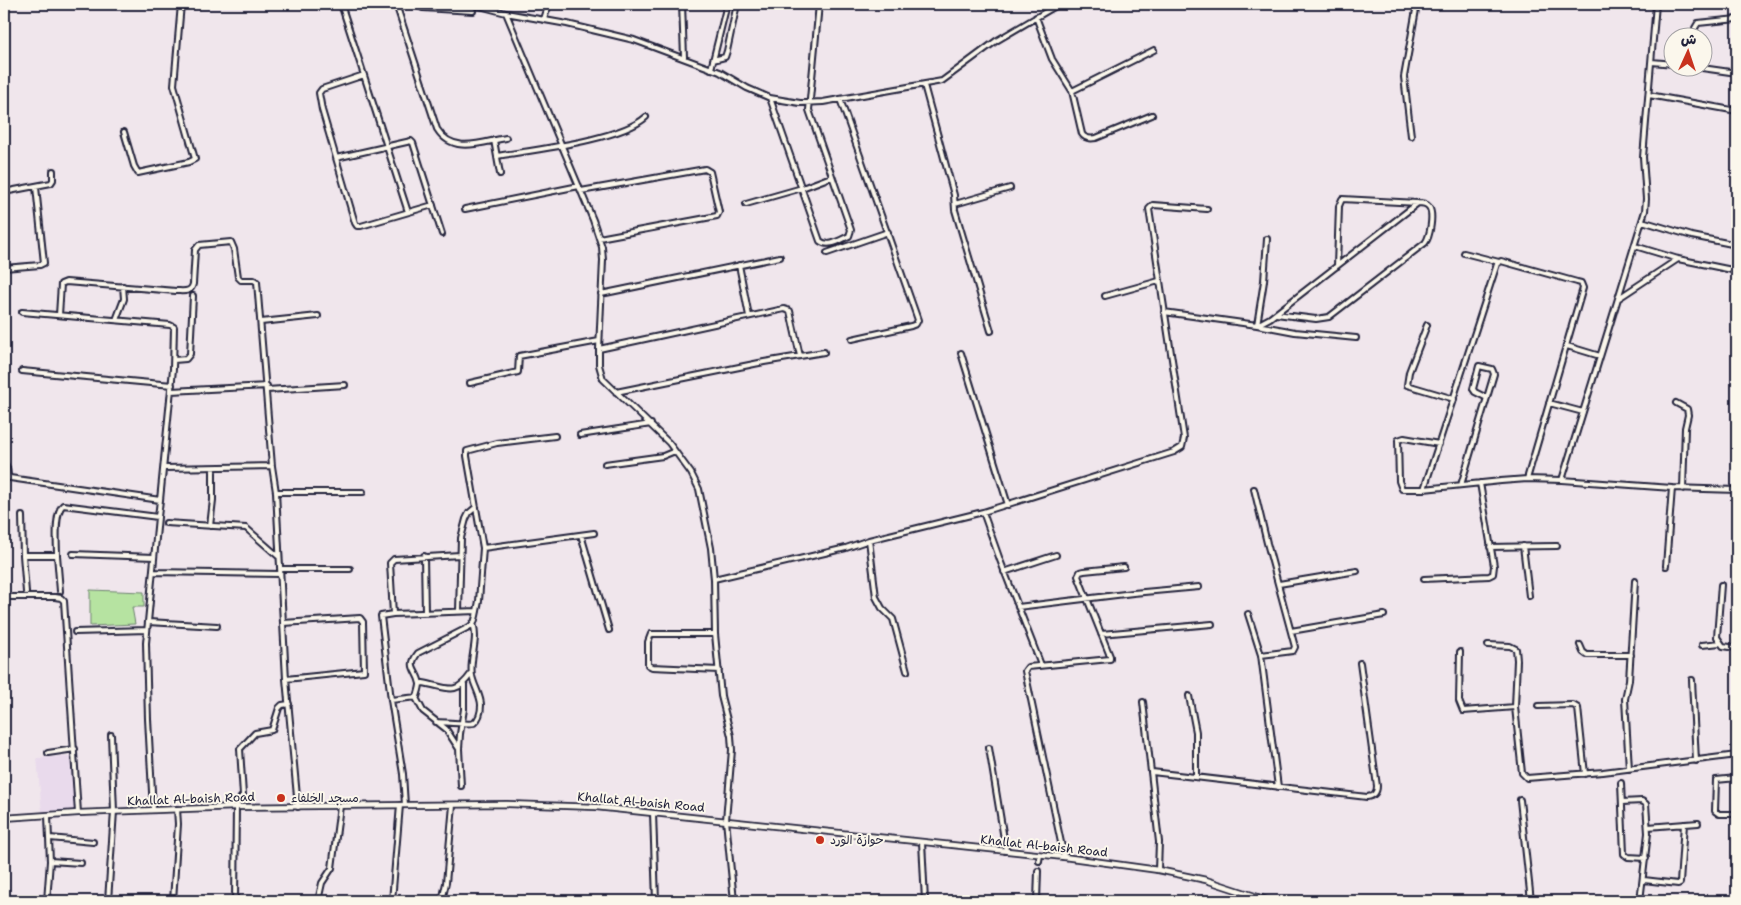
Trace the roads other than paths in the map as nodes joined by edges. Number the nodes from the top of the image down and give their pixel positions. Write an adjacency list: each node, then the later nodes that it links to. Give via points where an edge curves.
1 (181, 4): 38 (street, via 174,86 195,159 138,173)
2 (340, 4): 28 (street)
3 (396, 4): 41 (street, via 440,134 461,146)
4 (414, 4): 14 (street, via 427,9)
5 (472, 4): 15 (street)
6 (549, 4): 17 (street)
7 (682, 4): 21 (street)
8 (728, 4): 22 (street)
9 (737, 4): 22 (street, via 725,57)
10 (818, 4): 34 (street)
11 (1059, 4): 16 (street)
12 (1417, 4): 39 (street, via 1404,77)
13 (1656, 4): 23 (street)
14 (473, 11)
15 (506, 12): 17 (street); 42 (street)
16 (1036, 17): 29 (street, via 996,40 948,78); 30 (street, via 1052,59)
17 (544, 19): 21 (street, via 634,40)
18 (1737, 19): 19 (street, via 1698,23)
19 (1695, 28)
20 (1154, 50): 30 (street)
21 (684, 57): 25 (street)
22 (714, 60): 25 (street)
23 (1652, 62): 24 (street); 31 (street)
24 (1664, 63)
25 (711, 69): 32 (street)
26 (1714, 70): 27 (street)
27 (1737, 73)
28 (364, 75): 43 (street); 45 (street, via 320,91 319,98)
29 (924, 85): 33 (street); 57 (street)
30 (1072, 91): 36 (street, via 1082,134 1087,138 1096,138)
31 (1649, 95): 35 (street); 62 (street, via 1643,157 1646,198)
32 (770, 98): 34 (street); 51 (street)
33 (840, 99): 34 (street); 63 (street)
34 (809, 103): 48 (street)
35 (1737, 111)
36 (1152, 115)
37 (646, 117): 42 (street, via 621,130)
38 (124, 132)
39 (1411, 136)
40 (506, 138): 41 (street)
41 (494, 140): 44 (street)
42 (562, 145): 44 (street); 50 (street)
43 (387, 146): 45 (street); 58 (street, via 408,141 413,143); 61 (street)
44 (497, 156): 47 (street)
45 (336, 158): 61 (street, via 357,226)
46 (53, 171): 49 (street, via 50,183)
47 (500, 174)
48 (831, 177): 51 (street); 51 (street, via 851,232 830,244 820,241)
49 (36, 186): 54 (street); 76 (street, via 44,263)
50 (579, 186): 53 (street); 59 (street)
51 (802, 188): 56 (street)
52 (1010, 188): 57 (street)
53 (581, 191): 65 (street); 65 (street, via 705,169 710,172 719,212 717,216)
54 (4, 192)
55 (1418, 202): 75 (street); 75 (street, via 1342,199); 86 (street, via 1427,205 1431,211 1430,236 1425,243 1325,318)
56 (746, 204)
57 (955, 204): 94 (street)
58 (432, 205): 61 (street); 64 (street)
59 (465, 209)
60 (1208, 209): 78 (street, via 1150,207)
61 (408, 212)
62 (1642, 221): 67 (street); 68 (street)
63 (888, 232): 69 (street); 96 (street, via 918,320 911,326)
64 (442, 234)
65 (599, 238): 80 (street, via 603,260)
66 (1267, 239): 92 (street)
67 (1737, 245)
68 (1635, 246): 72 (street); 83 (street)
69 (827, 253)
70 (1464, 253): 73 (street)
71 (780, 256): 74 (street)
72 (1678, 259): 77 (street); 83 (street)
73 (1499, 262): 98 (street, via 1505,261 1582,285); 113 (street)
74 (739, 265): 80 (street); 89 (street)
75 (1337, 266): 86 (street)
76 (4, 268)
77 (1737, 271)
78 (1159, 281): 82 (street); 85 (street)
79 (123, 286): 87 (street, via 63,282); 90 (street, via 124,299); 91 (street, via 189,290 194,284 196,247 232,242 238,277 257,282)
80 (601, 294): 97 (street)
81 (193, 296): 104 (street, via 190,354 186,359)
82 (1105, 296)
83 (1619, 298): 103 (street)
84 (22, 312): 87 (street)
85 (1164, 312): 92 (street); 139 (street, via 1184,438 1182,448)
86 (1276, 314): 92 (street)
87 (58, 315): 90 (street)
88 (318, 316): 91 (street)
89 (750, 316): 99 (street); 102 (street, via 788,309)
90 (116, 320): 104 (street, via 173,326)
91 (261, 322): 109 (street)
92 (1257, 325): 95 (street)
93 (1427, 325): 113 (street, via 1407,385)
94 (991, 331)
95 (1356, 338)
96 (852, 339)
97 (599, 341): 99 (street); 106 (street, via 519,356 518,372)
98 (1567, 346): 103 (street); 114 (street)
99 (599, 348): 111 (street, via 603,378)
100 (824, 352): 102 (street)
101 (961, 353): 139 (street)
102 (800, 356): 111 (street)
103 (1600, 356): 116 (street)
104 (174, 360): 107 (street)
105 (22, 371): 107 (street)
106 (470, 383)
107 (172, 385): 110 (street)
108 (345, 386): 109 (street)
109 (267, 388): 110 (street); 124 (street)
110 (171, 391): 125 (street)
111 (616, 392): 117 (street)
112 (1487, 398): 112 (street, via 1494,370 1478,366 1473,389); 130 (street)
113 (1454, 399): 120 (street)
114 (1549, 403): 116 (street); 127 (street)
115 (1676, 403): 132 (street, via 1687,409 1688,415)
116 (1583, 412): 128 (street)
117 (651, 424): 118 (street); 121 (street)
118 (580, 435)
119 (555, 436): 140 (street, via 497,443 467,451)
120 (1439, 444): 134 (street); 134 (street, via 1404,438 1397,442 1400,487)
121 (675, 451): 123 (street, via 663,456); 168 (street, via 692,473 699,489)
122 (4, 461): 138 (street, via 10,478)
123 (605, 464)
124 (272, 466): 126 (street); 136 (street)
125 (164, 468): 126 (street); 138 (street)
126 (213, 468): 145 (street)
127 (1527, 480): 128 (street); 129 (street)
128 (1562, 480): 131 (street)
129 (1480, 483): 130 (street); 151 (street)
130 (1461, 485): 134 (street)
131 (1672, 488): 132 (street); 161 (street)
132 (1683, 488): 135 (street)
133 (1254, 489): 171 (street)
134 (1424, 489)
135 (1737, 490)
136 (276, 492): 137 (street); 158 (street)
137 (364, 492)
138 (160, 500): 143 (street)
139 (1008, 504): 141 (street)
140 (476, 507): 152 (street); 156 (street, via 462,528)
141 (983, 512): 148 (street); 167 (street)
142 (22, 516): 154 (street)
143 (158, 517): 155 (street, via 63,505 59,509); 160 (street)
144 (166, 524): 145 (street)
145 (210, 526): 158 (street, via 246,528)
146 (594, 533): 147 (street)
147 (581, 535): 152 (street); 192 (street)
148 (869, 540): 168 (street); 208 (street, via 876,597 893,619)
149 (1523, 546): 150 (street); 151 (street); 176 (street)
150 (1557, 546)
151 (1490, 547): 169 (street, via 1492,575)
152 (483, 548): 180 (street)
153 (73, 554): 160 (street)
154 (23, 555): 155 (street); 175 (street)
155 (57, 555): 174 (street)
156 (460, 555): 159 (street); 181 (street)
157 (1056, 555): 167 (street)
158 (278, 556): 166 (street)
159 (424, 556): 182 (street); 183 (street, via 391,560)
160 (154, 557): 165 (street)
161 (1666, 566)
162 (1124, 567): 178 (street, via 1078,574)
163 (350, 569): 166 (street)
164 (1357, 571): 171 (street)
165 (153, 572): 166 (street); 186 (street)
166 (280, 572): 187 (street)
167 (1004, 572): 179 (street)
168 (714, 579): 195 (street)
169 (1424, 579)
170 (1635, 581): 204 (street)
171 (1279, 584): 193 (street)
172 (1721, 585): 197 (street, via 1717,630)
173 (1200, 587): 178 (street)
174 (60, 591)
175 (26, 592)
176 (1529, 596)
177 (4, 598): 225 (street, via 55,597 64,601)
178 (1088, 598): 179 (street); 196 (street)
179 (1018, 607): 206 (street)
180 (478, 611): 181 (street); 188 (street)
181 (459, 612): 182 (street)
182 (426, 613): 183 (street)
183 (393, 614): 216 (street, via 382,615 380,619)
184 (1248, 614): 203 (street)
185 (1384, 615): 193 (street)
186 (148, 622): 190 (street); 191 (street)
187 (283, 623): 210 (street); 210 (street, via 360,618 363,622 364,671)
188 (474, 623): 209 (street); 212 (street, via 418,653 412,665)
189 (1212, 624): 196 (street)
190 (217, 626)
191 (147, 630): 194 (street); 246 (street)
192 (609, 630)
193 (1291, 631): 203 (street, via 1294,650)
194 (74, 632)
195 (715, 634): 207 (street); 207 (street, via 651,634 648,665)
196 (1101, 634): 206 (street, via 1109,660)
197 (1720, 643): 200 (street); 201 (street)
198 (1488, 645): 220 (street, via 1516,649)
199 (1580, 645): 204 (street, via 1587,654)
200 (1702, 645)
201 (1737, 648)
202 (1460, 652): 220 (street, via 1459,701 1463,711)
203 (1261, 655): 237 (street)
204 (1631, 655): 230 (street, via 1625,699)
205 (1360, 663): 237 (street, via 1377,791 1367,797)
206 (1041, 665): 261 (street, via 1028,667 1025,671)
207 (719, 670): 253 (street, via 732,750)
208 (907, 671)
209 (472, 674): 213 (street); 222 (street, via 480,710 473,724)
210 (286, 679): 218 (street)
211 (1692, 680): 229 (street)
212 (420, 684): 213 (street, via 454,689); 215 (street)
213 (464, 684): 222 (street)
214 (1189, 696): 233 (street, via 1196,732)
215 (416, 698): 216 (street); 221 (street, via 423,711)
216 (391, 700): 241 (street, via 403,774)
217 (1143, 702): 231 (street)
218 (289, 704): 243 (street, via 279,708 272,730 255,734 240,749 243,795); 244 (street)
219 (1538, 706): 232 (street, via 1573,705 1578,708)
220 (1515, 707): 232 (street, via 1524,777)
221 (436, 722): 222 (street); 226 (street, via 446,729)
222 (462, 722): 226 (street)
223 (111, 735): 247 (street)
224 (989, 748): 260 (street)
225 (75, 749): 227 (street); 249 (street)
226 (460, 749): 236 (street)
227 (48, 753)
228 (1737, 755): 229 (street)
229 (1696, 761): 230 (street)
230 (1630, 769): 232 (street)
231 (1152, 772): 233 (street); 265 (street, via 1159,842)
232 (1585, 774)
233 (1196, 777): 237 (street)
234 (1737, 778): 250 (street, via 1716,780 1714,807 1719,814)
235 (1621, 783): 239 (street)
236 (461, 786)
237 (1278, 787)
238 (1520, 800): 281 (street)
239 (1622, 802): 256 (street, via 1644,802); 262 (street, via 1624,854)
240 (453, 804): 241 (street, Khallat Al-baish Road); 248 (street, Khallat Al-baish Road, via 596,807); 275 (street)
241 (402, 805): 242 (street, Khallat Al-baish Road); 274 (street)
242 (340, 806): 244 (street, Khallat Al-baish Road); 273 (street, via 331,871 322,883)
243 (236, 807): 244 (street, Khallat Al-baish Road); 245 (street, Khallat Al-baish Road); 272 (street)
244 (298, 807)
245 (177, 809): 246 (street, Khallat Al-baish Road); 271 (street)
246 (153, 810): 247 (street, Khallat Al-baish Road)
247 (114, 811): 249 (street, Khallat Al-baish Road); 270 (street)
248 (653, 812): 253 (street, Khallat Al-baish Road); 276 (street)
249 (78, 813): 251 (street, Khallat Al-baish Road)
250 (1737, 814)
251 (48, 816): 252 (street, Khallat Al-baish Road); 257 (street)
252 (4, 818)
253 (726, 820): 259 (street, Khallat Al-baish Road); 277 (street)
254 (1698, 823): 255 (street)
255 (1684, 824): 256 (street); 267 (street, via 1680,883)
256 (1648, 827): 262 (street)
257 (50, 838): 258 (street); 263 (street)
258 (93, 842)
259 (922, 842): 260 (street, Khallat Al-baish Road); 278 (street)
260 (1006, 851): 261 (street, Khallat Al-baish Road, via 1039,858)
261 (1064, 858): 265 (street, Khallat Al-baish Road)
262 (1646, 858): 267 (street)
263 (50, 861): 264 (street); 269 (street)
264 (81, 863)
265 (1158, 870): 268 (street, Khallat Al-baish Road, via 1206,880)
266 (1038, 871): 279 (street)
267 (1644, 880): 282 (street)
268 (1257, 899): 280 (street, Khallat Al-baish Road)
269 (47, 901)
270 (108, 901)
271 (173, 901)
272 (235, 901)
273 (318, 901)
274 (392, 901)
275 (442, 901)
276 (656, 901)
277 (734, 901)
278 (925, 901)
279 (1037, 901)
280 (1270, 901)
281 (1530, 901)
282 (1640, 901)

